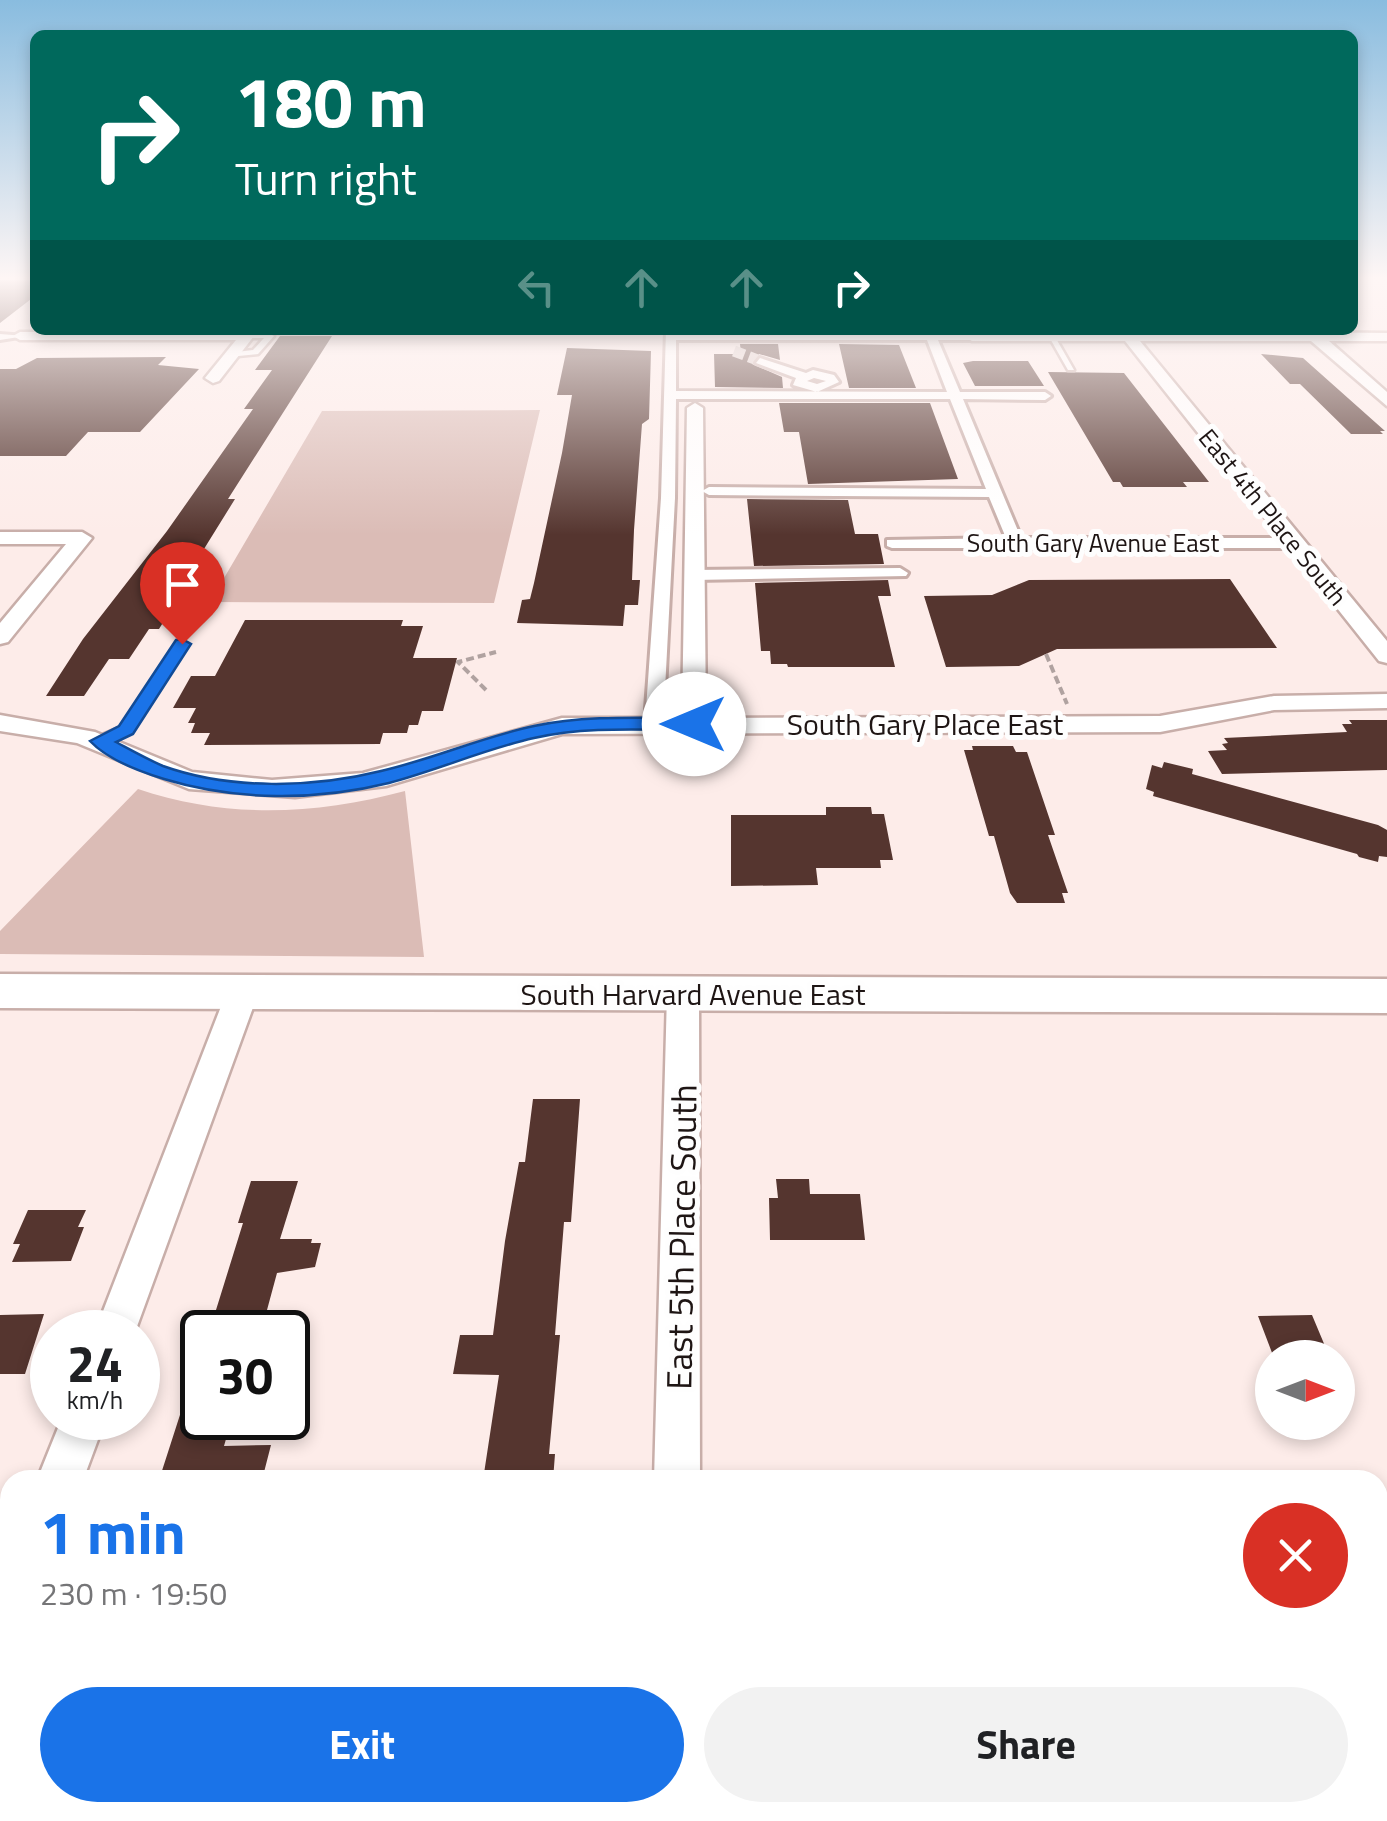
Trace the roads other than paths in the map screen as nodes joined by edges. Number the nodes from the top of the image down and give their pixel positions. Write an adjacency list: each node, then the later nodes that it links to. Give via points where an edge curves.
1 (224, 365): 9 (street)
2 (672, 365): 11 (street)
3 (771, 365): 10 (street, via 802,376 799,384)
4 (942, 365): 12 (street)
5 (1069, 365): 8 (lane)
6 (1150, 365): 21 (street, East 4th Place South)
7 (1346, 365): 14 (street)
8 (1071, 368)
9 (213, 378)
10 (818, 392): 11 (street); 12 (street)
11 (671, 395): 28 (street)
12 (956, 396): 13 (street); 17 (street)
13 (1045, 396)
14 (1387, 401)
15 (695, 408): 23 (street)
16 (710, 491): 17 (street)
17 (994, 493): 20 (street)
18 (0, 538): 24 (street, via 82,538)
19 (892, 542): 20 (street, South Gary Avenue East)
20 (1016, 543): 21 (street, South Gary Avenue East)
21 (1294, 543): 26 (street, East 4th Place South)
22 (900, 573): 23 (street)
23 (694, 575): 30 (street)
24 (0, 637)
25 (182, 644): 31 (lane, via 126,730)
26 (1387, 656)
27 (1387, 701): 30 (street, South Gary Place East, via 1274,704 1160,724)
28 (655, 709)
29 (0, 723): 31 (street, South Gary Place East)
30 (694, 724): 31 (street, South Gary Place East, via 562,726 328,788 198,782 154,770)
31 (100, 741)
32 (0, 990): 33 (main road, South Harvard Avenue East)
33 (244, 991): 34 (main road, South Harvard Avenue East); 36 (street)
34 (683, 994): 35 (main road, South Harvard Avenue East); 39 (street, East 5th Place South)
35 (1387, 996)
36 (124, 1310)
37 (75, 1440): 38 (street)
38 (64, 1470)
39 (677, 1470)

